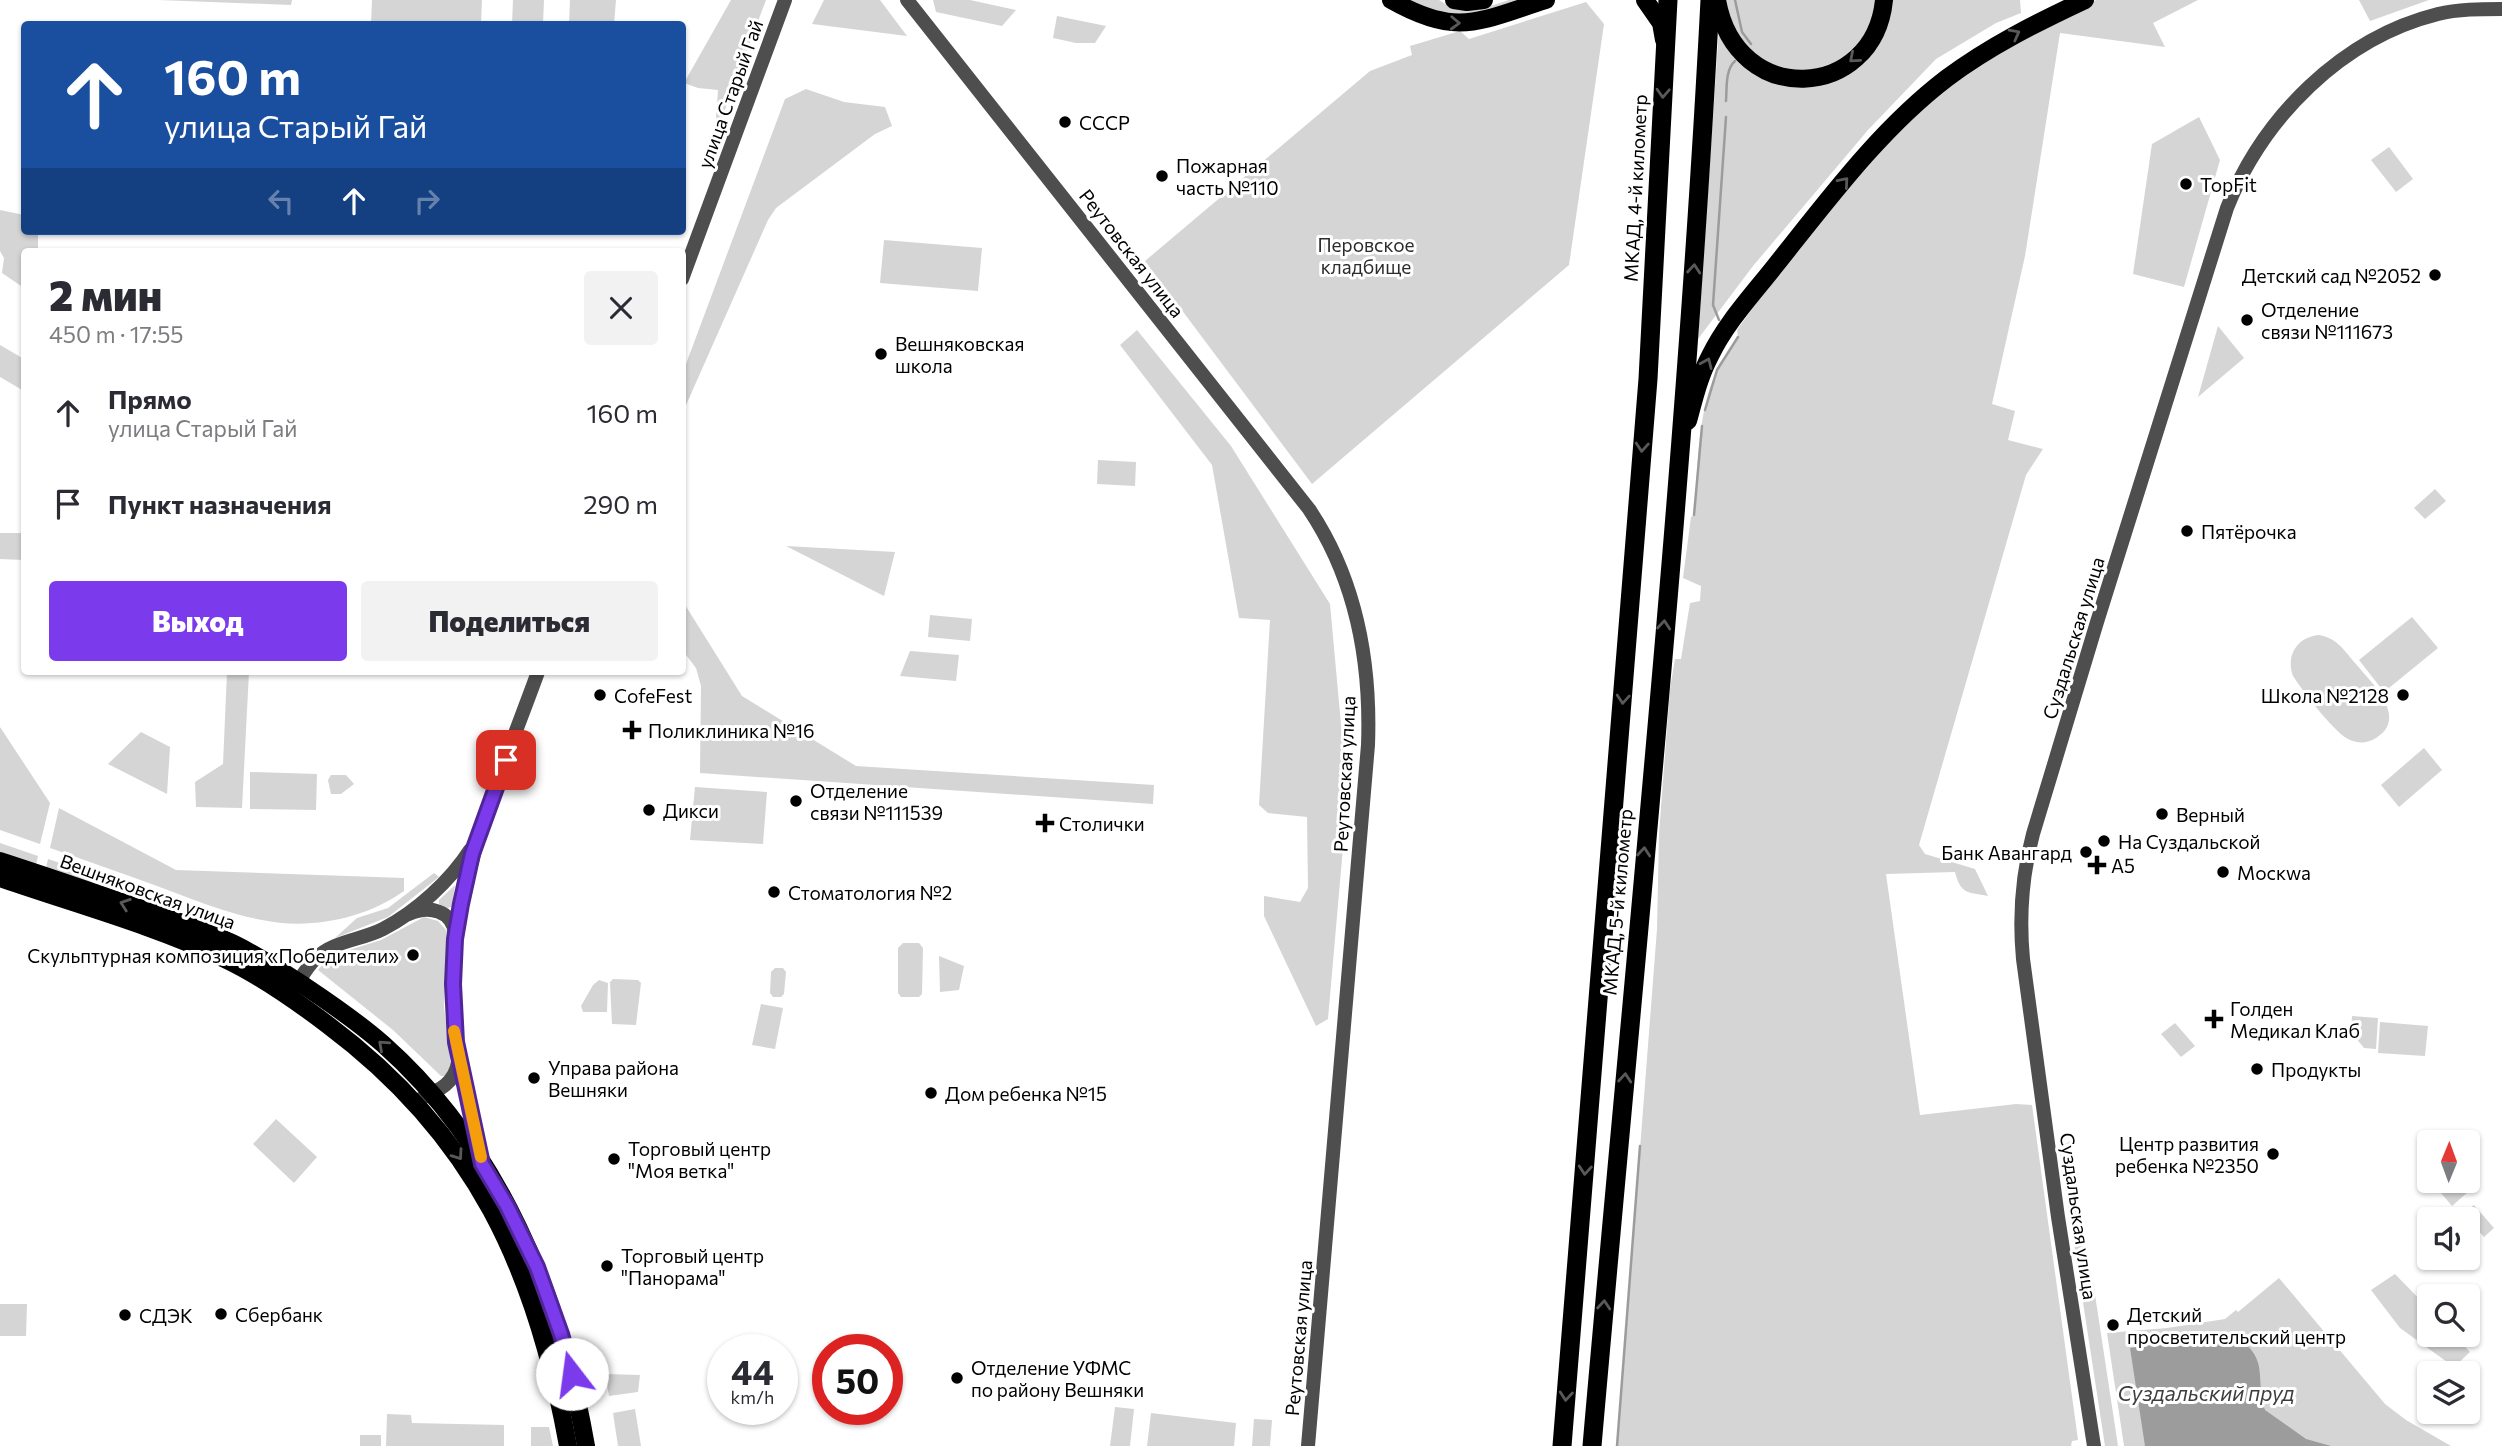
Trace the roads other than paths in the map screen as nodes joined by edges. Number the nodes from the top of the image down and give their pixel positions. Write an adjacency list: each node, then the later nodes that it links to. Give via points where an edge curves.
1 (785, 0): 16 (street, улица Старый Гай)
2 (907, 0): 32 (street, Реутовская улица, via 1309,509 1340,570 1357,618 1366,670 1368,745)
3 (1391, 0): 6 (main road, one-way to 6, via 1449,24 1485,19)
4 (1454, 0): 5 (main road)
5 (1484, 0)
6 (1546, 0)
7 (1645, 0): 15 (main road, via 1661,23)
8 (1668, 0): 15 (highway, МКАД, 4-й километр)
9 (1710, 0): 18 (highway, МКАД, 5-й километр, one-way to 9)
10 (1717, 0): 11 (main road, one-way to 10, via 1876,33 1853,60 1824,76 1805,78 1769,73 1750,62 1728,36)
11 (1884, 0)
12 (2085, 0): 18 (main road, one-way to 12, via 1699,381 1728,325 1869,153 1909,111 1966,64 2008,37)
13 (2438, 7): 14 (street, Суздальская улица); 36 (street, Суздальская улица, via 2375,37 2331,69 2283,116 2251,156 2238,182 2027,856 2023,959)
14 (2502, 9)
15 (1666, 49): 17 (highway, МКАД, 4-й километр, one-way to 17)
16 (686, 268)
17 (1648, 379): 33 (highway, МКАД, 5-й километр, one-way to 33)
18 (1679, 451): 29 (highway, МКАД, 5-й километр, one-way to 18)
19 (537, 675): 20 (street)
20 (480, 830): 23 (street, via 449,877); 24 (street)
21 (0, 860): 25 (main road, Вешняковская улица, one-way to 21, via 233,944)
22 (0, 878): 25 (main road, Вешняковская улица, via 184,941)
23 (405, 916): 24 (street, via 423,910 442,912 453,923); 25 (street, via 372,935 325,950)
24 (455, 939): 26 (street, via 453,1010)
25 (294, 990): 27 (main road, Вешняковская улица)
26 (458, 1058): 27 (street, via 452,1080); 28 (street)
27 (424, 1097): 28 (main road, Вешняковская улица); 30 (main road, Вешняковская улица, one-way to 30, via 493,1211 522,1274 551,1362)
28 (482, 1164): 31 (main road, Вешняковская улица, via 527,1244 552,1307 577,1394)
29 (1601, 1344): 34 (highway, МКАД, 5-й километр); 35 (main road)
30 (568, 1446)
31 (586, 1446)
32 (1308, 1446)
33 (1562, 1446)
34 (1592, 1446)
35 (1601, 1446)
36 (2094, 1446)

